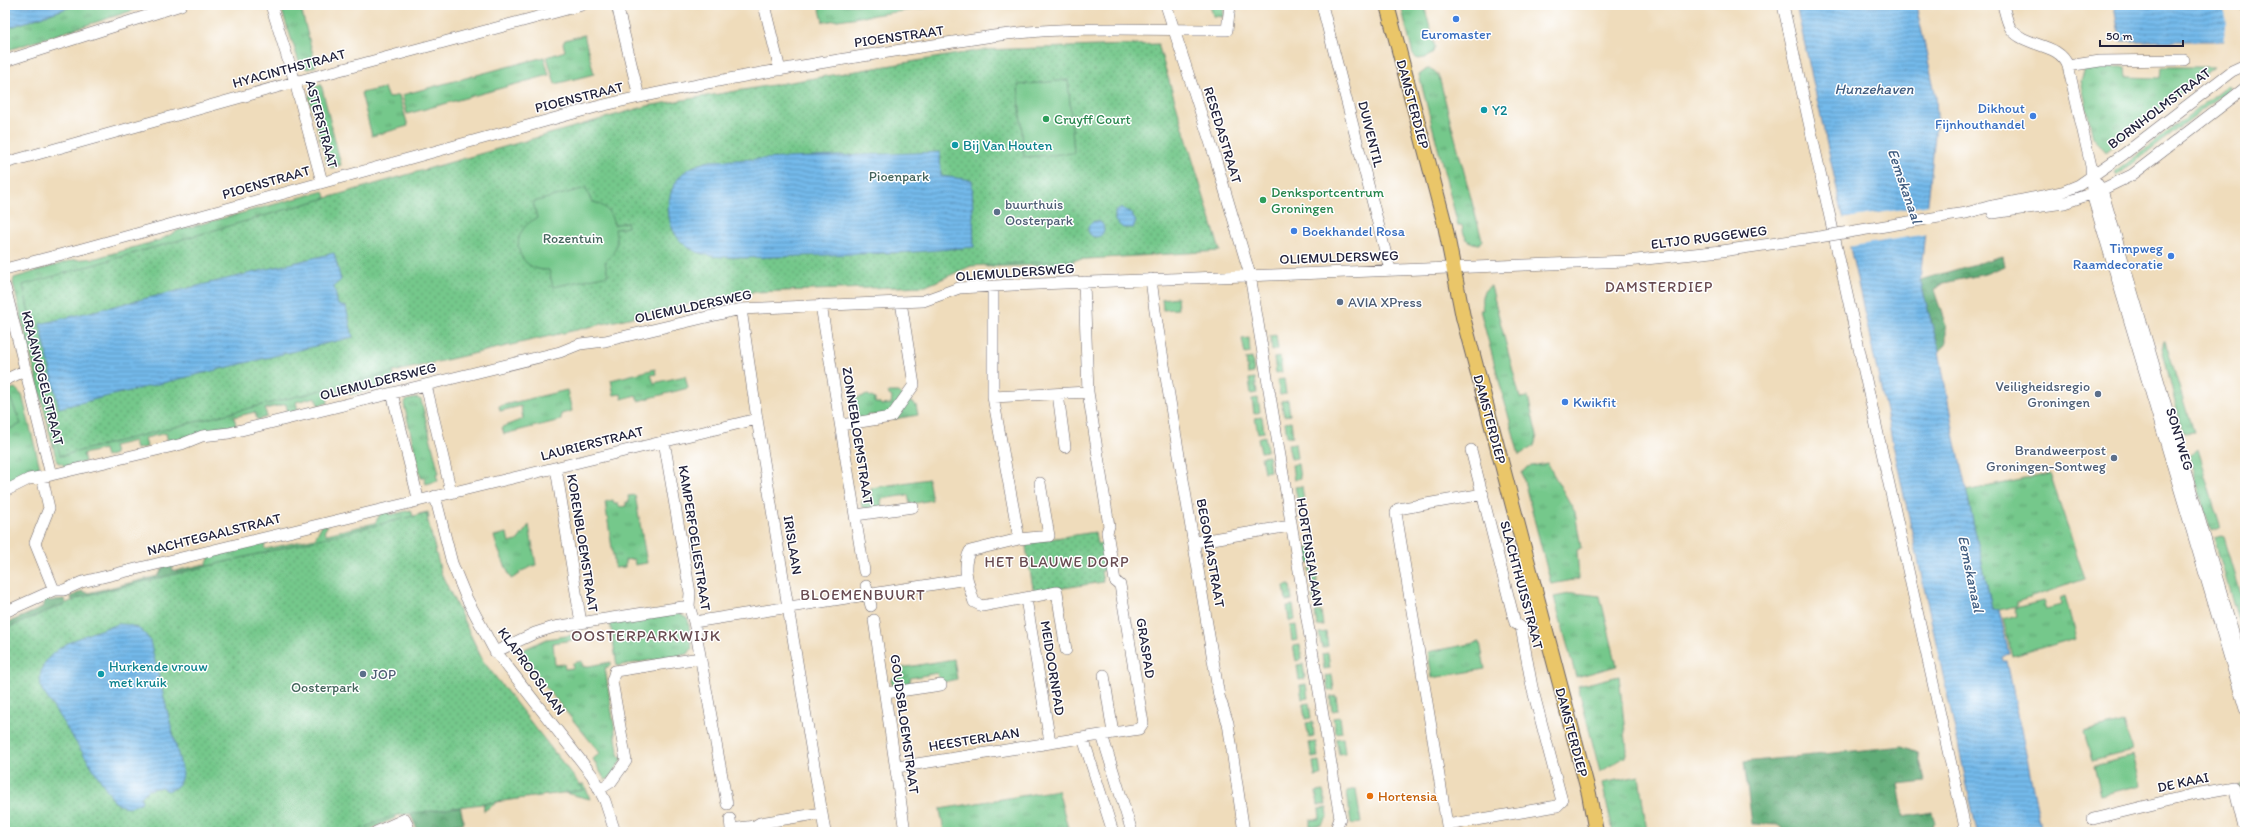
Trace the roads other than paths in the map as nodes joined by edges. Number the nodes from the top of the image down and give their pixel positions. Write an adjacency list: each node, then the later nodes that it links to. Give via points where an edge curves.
1 (181, 5): 14 (street)
2 (271, 5): 18 (street, ASTERSTRAAT)
3 (582, 5): 18 (street, HYACINTHSTRAAT)
4 (617, 5): 20 (street)
5 (764, 5): 17 (street)
6 (1166, 5): 12 (street, RESEDASTRAAT)
7 (1230, 5): 12 (street, PIOENSTRAAT, via 1227,30)
8 (1322, 5): 28 (street, DUIVENTIL)
9 (1387, 5): 27 (main road, DAMSTERDIEP, via 1445,225)
10 (1783, 5): 104 (street)
11 (2003, 5): 16 (street, via 2011,29 2027,41 2060,53)
12 (1174, 30): 17 (street, PIOENSTRAAT, via 1080,31 993,36); 29 (street, RESEDASTRAAT)
13 (2184, 60): 16 (street, BORNHOLMSTRAAT, via 2100,61)
14 (5, 61)
15 (2245, 65): 22 (street, BORNHOLMSTRAAT, via 2232,71)
16 (2068, 66): 22 (street, SONTWEG)
17 (780, 70): 20 (street, PIOENSTRAAT)
18 (295, 82): 21 (street, HYACINTHSTRAAT); 23 (street, ASTERSTRAAT)
19 (2245, 88): 24 (street, via 2132,175)
20 (639, 97): 23 (street, PIOENSTRAAT)
21 (5, 163)
22 (2092, 177): 24 (street, SONTWEG); 25 (street, ELTJO RUGGEWEG, via 2062,192)
23 (322, 182): 26 (street, PIOENSTRAAT)
24 (2097, 192): 25 (street, ELTJO RUGGEWEG, via 2063,203 1988,214); 77 (street, SONTWEG); 81 (street, SONTWEG)
25 (1966, 214): 27 (street, ELTJO RUGGEWEG, bridge, via 1722,251 1635,261)
26 (5, 268)
27 (1453, 268): 28 (street, OLIEMULDERSWEG); 103 (main road, DAMSTERDIEP, via 1463,317 1589,794)
28 (1390, 270): 29 (street, OLIEMULDERSWEG)
29 (1250, 275): 30 (street, OLIEMULDERSWEG); 59 (street, HORTENSIALAAN)
30 (1151, 279): 31 (street, OLIEMULDERSWEG); 61 (street, BEGONIASTRAAT)
31 (1084, 282): 33 (street, OLIEMULDERSWEG); 40 (street)
32 (5, 287): 37 (street, KRAANVOGELSTRAAT)
33 (993, 287): 34 (street, OLIEMULDERSWEG, via 960,288 923,301); 43 (street)
34 (901, 302): 35 (street, OLIEMULDERSWEG); 45 (street, via 914,385 891,417)
35 (821, 305): 36 (street, OLIEMULDERSWEG); 45 (street, ZONNEBLOEMSTRAAT)
36 (740, 309): 39 (street, OLIEMULDERSWEG, via 605,341 580,344 560,352); 44 (street, IRISLAAN)
37 (24, 371): 38 (street); 50 (street, KRAANVOGELSTRAAT)
38 (5, 380)
39 (426, 384): 41 (street, OLIEMULDERSWEG); 53 (street)
40 (1088, 392): 42 (street); 82 (street, GRASPAD, via 1110,526 1107,532 1115,581 1120,585)
41 (392, 393): 50 (street, OLIEMULDERSWEG, via 229,433 202,436 182,444); 56 (street)
42 (1058, 394): 43 (street); 47 (street)
43 (993, 397): 60 (street)
44 (757, 419): 46 (street, LAURIERSTRAAT); 69 (street, IRISLAAN)
45 (841, 425): 58 (street, ZONNEBLOEMSTRAAT)
46 (664, 441): 49 (street, LAURIERSTRAAT); 67 (street, KAMPERFOELIESTRAAT, via 690,593)
47 (1065, 447)
48 (1471, 450): 54 (street, SLACHTHUISSTRAAT)
49 (556, 468): 53 (street, LAURIERSTRAAT); 73 (street, KORENBLOEMSTRAAT)
50 (46, 476): 52 (street, OLIEMULDERSWEG, via 30,479); 64 (street, KRAANVOGELSTRAAT, via 49,508 35,543)
51 (1040, 483): 60 (street, via 1049,536)
52 (5, 491)
53 (451, 492): 55 (street, LAURIERSTRAAT)
54 (1483, 494): 92 (street, SLACHTHUISSTRAAT, via 1398,509 1396,513); 92 (street, SLACHTHUISSTRAAT, via 1515,623 1521,627 1532,686 1562,800 1557,806)
55 (435, 496): 56 (street, NACHTEGAALSTRAAT); 75 (street, KLAPROOSLAAN, via 452,563 466,597)
56 (418, 498): 64 (street, NACHTEGAALSTRAAT, via 82,582 64,590)
57 (913, 507): 58 (street)
58 (856, 515): 62 (street, ZONNEBLOEMSTRAAT)
59 (1290, 526): 61 (street); 102 (street, HORTENSIALAAN, via 1340,818)
60 (1019, 539): 63 (street, via 970,551 966,558)
61 (1195, 542): 101 (street, BEGONIASTRAAT, via 1219,696 1228,723)
62 (864, 571)
63 (967, 579): 65 (street); 66 (street, via 974,602 982,606)
64 (54, 590): 70 (street, NACHTEGAALSTRAAT)
65 (867, 590): 68 (street); 69 (street)
66 (1026, 598): 74 (street, via 1057,592); 85 (street, MEIDOORNPAD)
67 (689, 606): 72 (street, KAMPERFOELIESTRAAT); 73 (street)
68 (871, 606)
69 (789, 608): 72 (street); 89 (street, IRISLAAN)
70 (5, 612)
71 (874, 620): 80 (street, GOUDSBLOEMSTRAAT)
72 (694, 622): 76 (street, KAMPERFOELIESTRAAT)
73 (581, 623): 75 (street, via 535,633)
74 (1066, 650)
75 (495, 652): 87 (street, KLAPROOSLAAN, via 592,775)
76 (700, 658): 87 (street, via 615,671 612,681 626,761 611,782); 88 (street, KAMPERFOELIESTRAAT)
77 (2245, 673)
78 (1104, 675): 83 (street)
79 (941, 685): 80 (street)
80 (886, 692): 86 (street, GOUDSBLOEMSTRAAT)
81 (2245, 709)
82 (1143, 723): 83 (street, HEESTERLAAN, via 1139,729)
83 (1108, 734): 84 (street, HEESTERLAAN); 100 (street)
84 (1083, 738): 85 (street, HEESTERLAAN); 99 (street)
85 (1050, 742): 86 (street, HEESTERLAAN)
86 (897, 767): 98 (street, GOUDSBLOEMSTRAAT, via 896,776)
87 (600, 789): 96 (street, KLAPROOSLAAN)
88 (727, 804)
89 (822, 813): 93 (street, via 760,822); 97 (street, IRISLAAN)
90 (2093, 819): 105 (street, DE KAAI, via 2234,787)
91 (731, 824): 93 (street)
92 (1447, 828)
93 (755, 829)
94 (376, 832): 95 (street, via 405,819)
95 (410, 832)
96 (615, 832)
97 (825, 832)
98 (905, 832)
99 (1114, 832)
100 (1132, 832)
101 (1244, 832)
102 (1334, 832)
103 (1596, 832)
104 (1966, 832)
105 (2245, 832)

